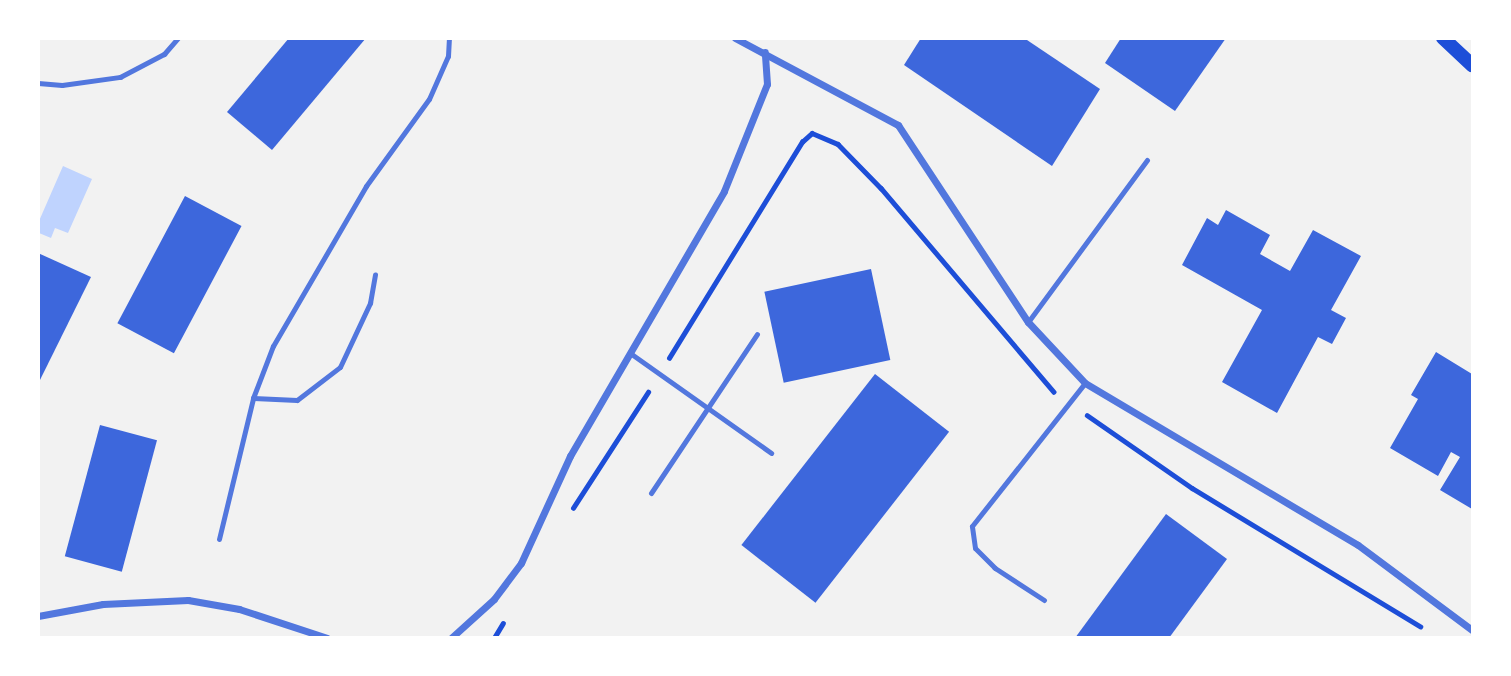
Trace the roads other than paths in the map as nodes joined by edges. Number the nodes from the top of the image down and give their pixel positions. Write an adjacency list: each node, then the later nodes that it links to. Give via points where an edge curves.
1 (178, 38): 7 (lane, via 164,54 120,77 62,85)
2 (449, 38): 14 (lane, via 448,56 429,99 366,186 273,346)
3 (736, 38): 5 (street)
4 (1443, 38): 6 (main road)
5 (765, 52): 10 (street, via 898,125); 12 (street, via 767,84 724,191)
6 (1472, 65)
7 (38, 83)
8 (1147, 160): 10 (lane)
9 (375, 274): 14 (lane, via 370,303 340,367 297,400)
10 (1028, 322): 13 (street)
11 (757, 334): 15 (lane)
12 (630, 354): 15 (lane); 23 (street, via 570,456 521,563 494,600)
13 (1085, 383): 19 (lane, via 972,527 975,548 995,568); 21 (street, via 1358,545)
14 (253, 398): 18 (lane)
15 (707, 408): 16 (lane); 17 (lane)
16 (771, 453)
17 (651, 493)
18 (219, 539)
19 (1044, 600)
20 (38, 616): 22 (street, via 103,604 188,600 239,609)
21 (1472, 630)
22 (327, 638)
23 (450, 638)

